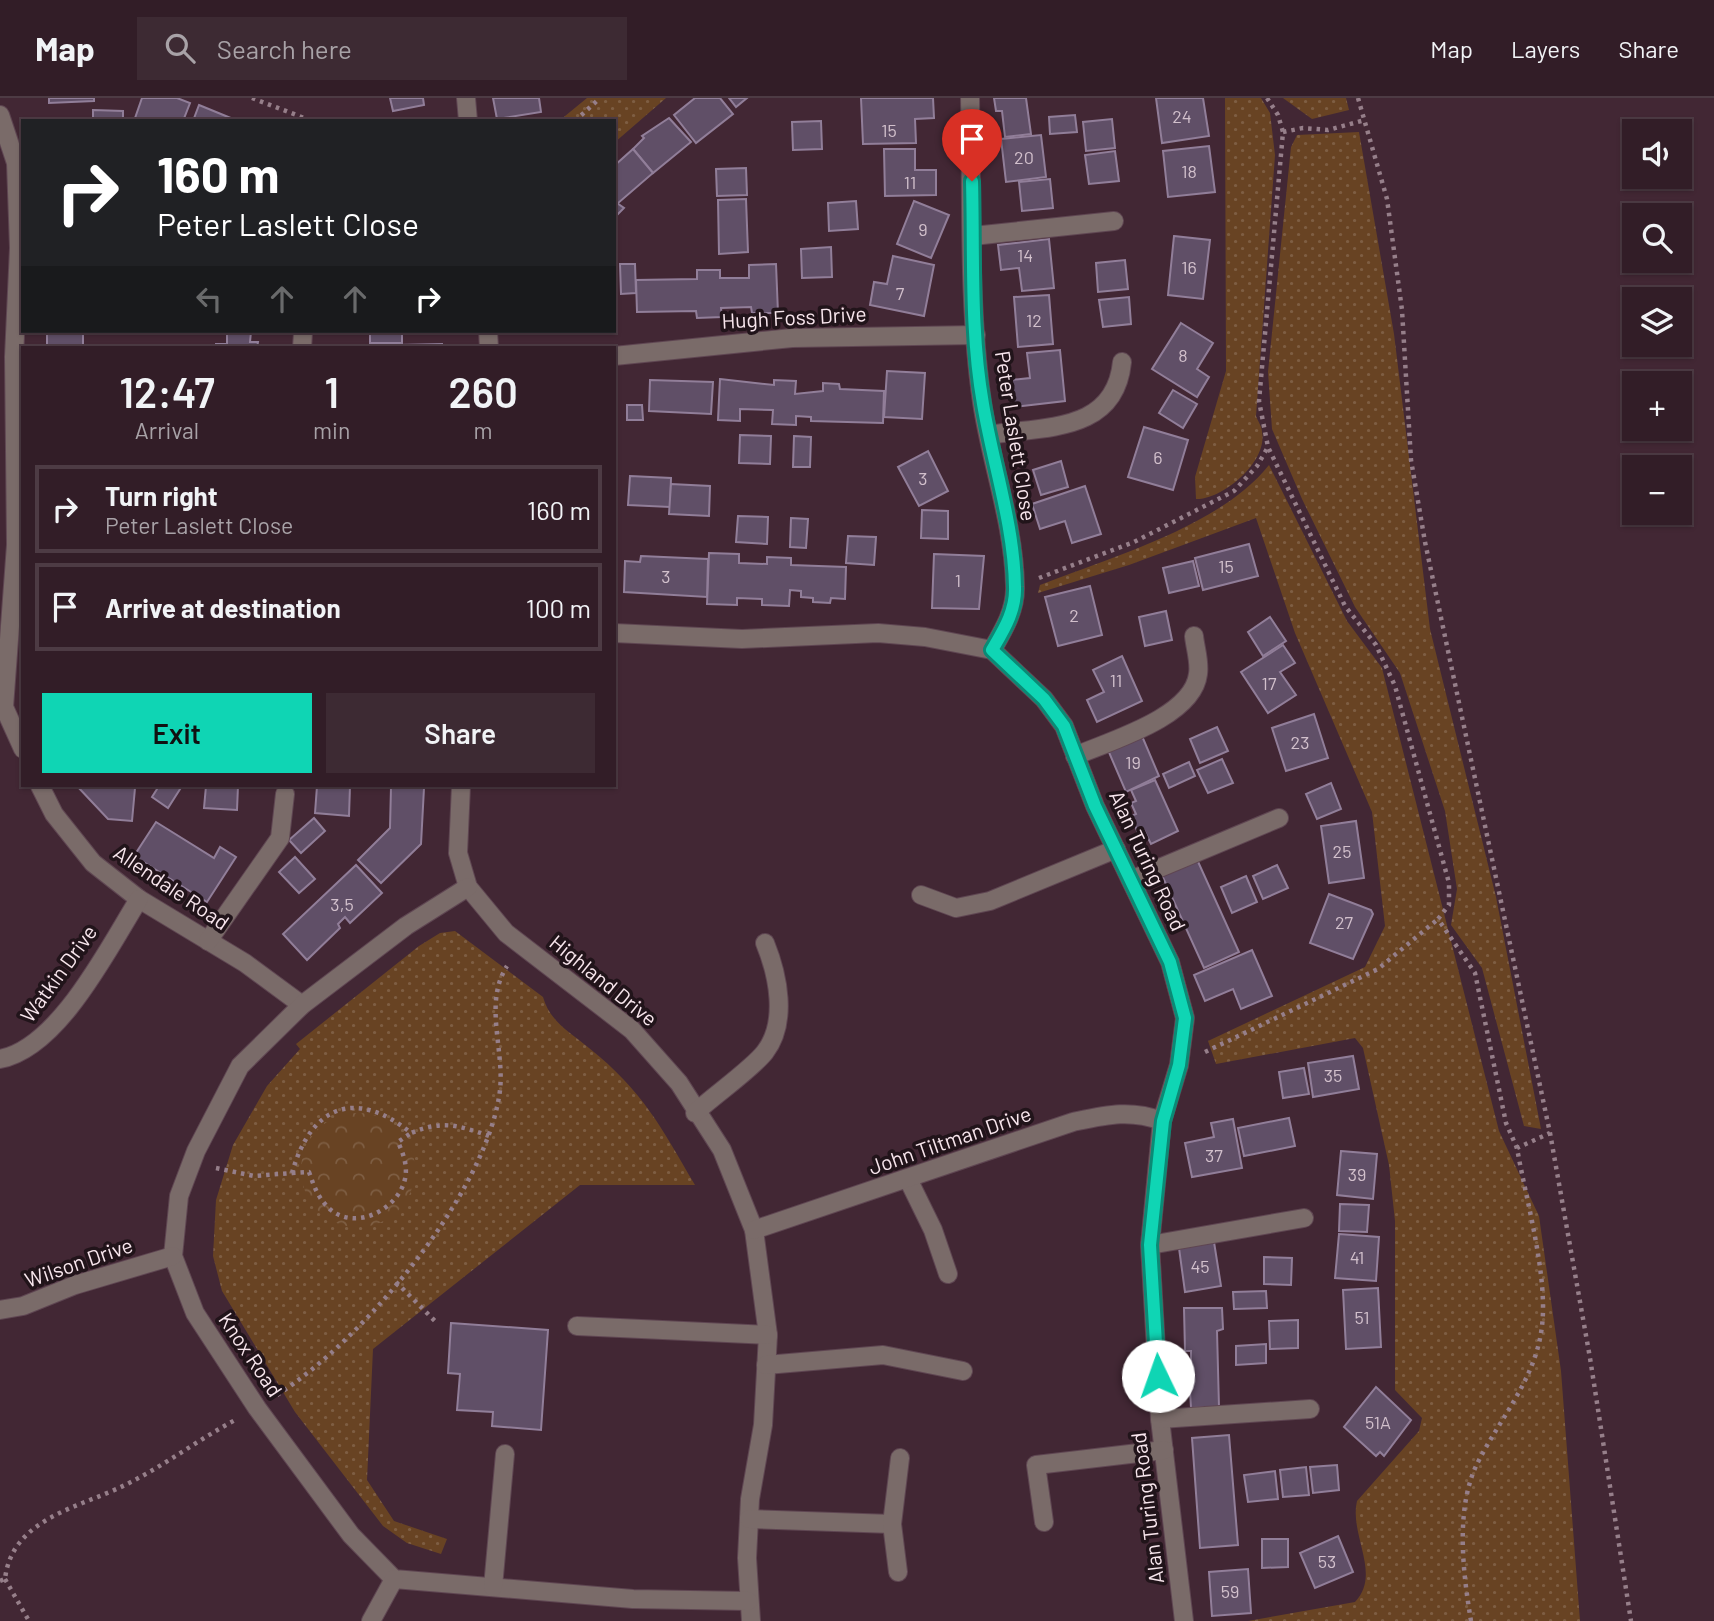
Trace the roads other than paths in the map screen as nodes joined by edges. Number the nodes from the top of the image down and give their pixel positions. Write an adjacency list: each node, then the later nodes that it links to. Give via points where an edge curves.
1 (466, 98): 4 (street)
2 (970, 98): 7 (street, Peter Laslett Close)
3 (0, 115): 5 (street, via 16,163)
4 (468, 119)
5 (8, 215): 8 (street)
6 (1114, 221): 7 (street)
7 (973, 236): 9 (street, Peter Laslett Close)
8 (21, 247): 11 (street)
9 (976, 335): 10 (street, Hugh Foss Drive, via 792,338); 13 (street, Peter Laslett Close)
10 (616, 356)
11 (7, 357): 14 (street)
12 (1122, 362): 13 (street, via 1120,383 1099,412 1080,420)
13 (989, 435): 17 (street, Peter Laslett Close, via 1015,586 1008,623)
14 (20, 545): 18 (street)
15 (616, 633): 17 (street, via 742,639 878,633)
16 (1194, 636): 20 (street, via 1198,675 1183,704)
17 (992, 650): 20 (street, Alan Turing Road, via 1044,699 1064,726)
18 (2, 707): 19 (street)
19 (21, 745)
20 (1076, 757): 25 (street, Alan Turing Road)
21 (40, 787): 29 (street, Allendale Road, via 54,814 93,863)
22 (461, 787): 27 (street, Highland Drive, via 458,853)
23 (285, 794): 30 (street, via 280,838)
24 (1279, 818): 26 (street)
25 (1116, 849): 26 (street, Alan Turing Road); 28 (street, via 990,901 956,908)
26 (1131, 880): 35 (street, Alan Turing Road, via 1170,962 1185,1018 1179,1065)
27 (468, 887): 32 (street, Knox Road, via 406,926); 34 (street, Highland Drive, via 506,933 643,1040 679,1083)
28 (921, 895)
29 (139, 899): 30 (street, Allendale Road); 33 (street, Watkin Drive, via 90,977 40,1041 16,1056)
30 (208, 941): 32 (street, Allendale Road)
31 (765, 943): 34 (street, via 774,964 779,1024 765,1052)
32 (302, 1005): 40 (street, Knox Road, via 240,1066 191,1162 179,1196)
33 (0, 1059)
34 (695, 1113): 38 (street, Highland Drive, via 722,1150)
35 (1163, 1121): 36 (street, John Tiltman Drive, via 1143,1113 1120,1112 1073,1122); 39 (street, Alan Turing Road)
36 (908, 1179): 38 (street, John Tiltman Drive); 41 (street)
37 (1304, 1218): 39 (street)
38 (754, 1230): 44 (street, Highland Drive)
39 (1150, 1245): 48 (street, Alan Turing Road)
40 (173, 1256): 42 (street, Wilson Drive); 56 (street, Knox Road, via 195,1313 257,1408 351,1535)
41 (948, 1274)
42 (0, 1310)
43 (577, 1326): 44 (street)
44 (768, 1335): 45 (street, Highland Drive)
45 (766, 1365): 46 (street, via 883,1355); 52 (street, Highland Drive, via 763,1425)
46 (963, 1371)
47 (1310, 1409): 48 (street)
48 (1160, 1419): 49 (street, Alan Turing Road)
49 (1164, 1450): 53 (street, via 1036,1465); 61 (street, Alan Turing Road)
50 (505, 1454): 57 (street)
51 (900, 1458): 54 (street)
52 (749, 1519): 54 (street); 58 (street, Highland Drive)
53 (1044, 1522)
54 (892, 1524): 55 (street)
55 (898, 1572)
56 (394, 1579): 57 (street); 59 (street)
57 (493, 1587): 58 (street, via 633,1599)
58 (748, 1601): 60 (street, Highland Drive)
59 (371, 1621)
60 (751, 1621)
61 (1184, 1621)

